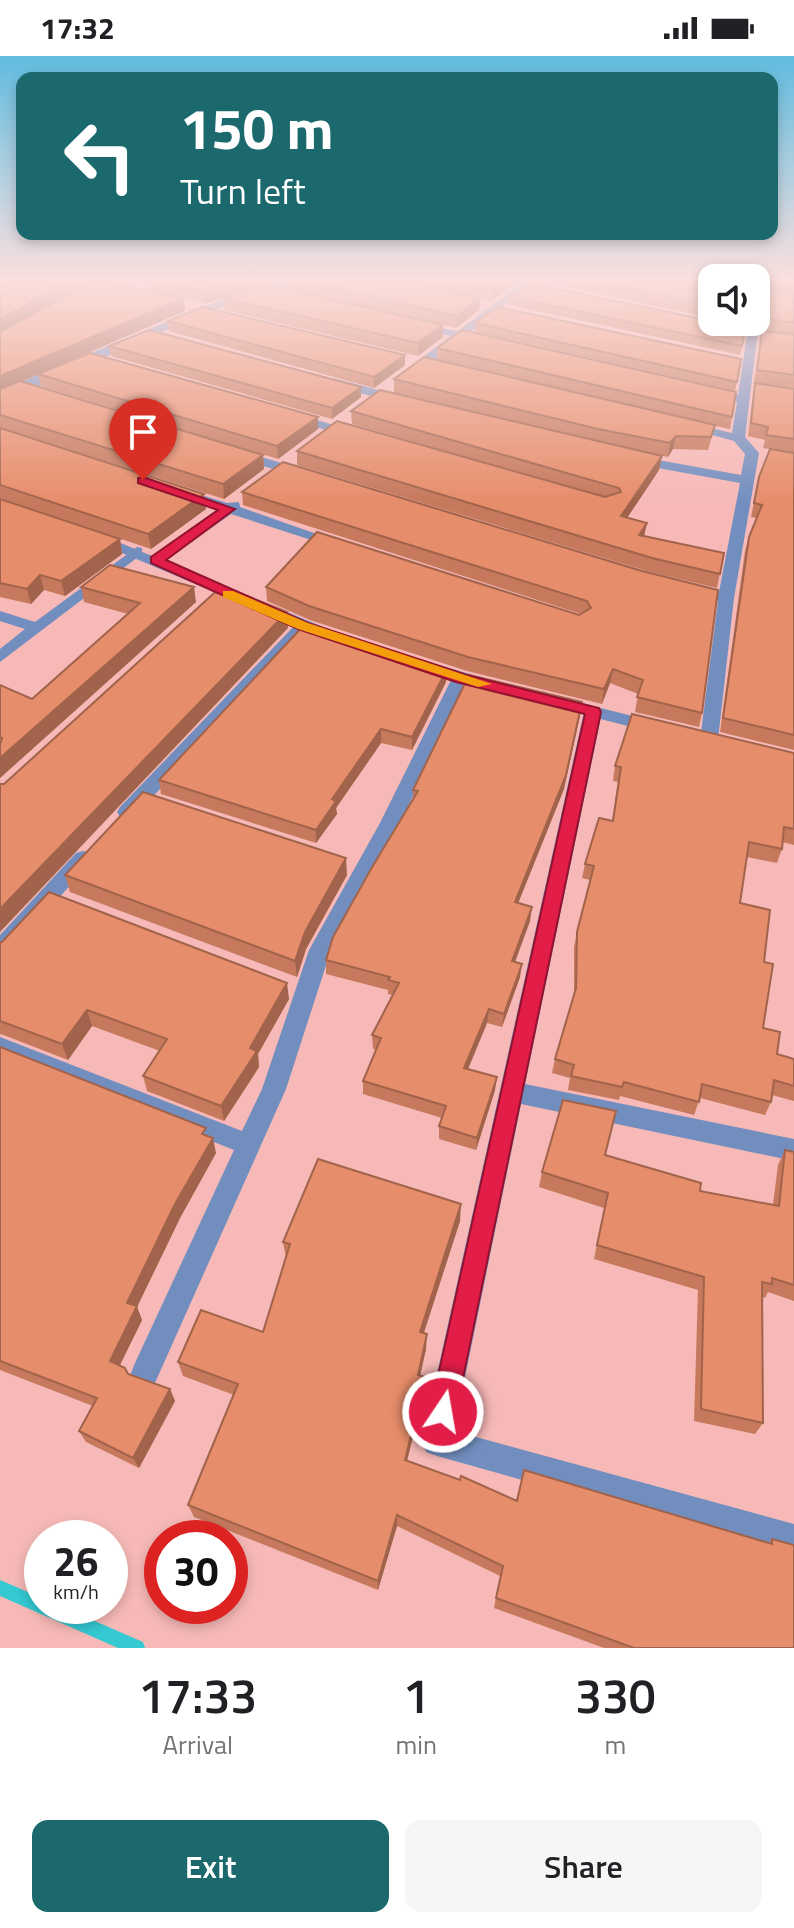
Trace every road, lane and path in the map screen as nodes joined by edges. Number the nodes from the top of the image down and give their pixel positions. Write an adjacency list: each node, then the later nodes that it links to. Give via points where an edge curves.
1 (98, 354): 4 (street)
2 (434, 354): 6 (street)
3 (744, 354): 11 (street)
4 (91, 357): 7 (street); 12 (street, via 31,390)
5 (406, 361): 6 (street)
6 (421, 364): 8 (street); 13 (street)
7 (121, 366)
8 (436, 368)
9 (324, 380): 13 (street)
10 (698, 390): 11 (street)
11 (749, 393): 21 (street)
12 (0, 399)
13 (376, 400): 14 (street)
14 (411, 403)
15 (273, 411): 18 (street)
16 (346, 420): 18 (street)
17 (678, 424): 21 (street)
18 (334, 428): 19 (street); 20 (street)
19 (365, 437)
20 (322, 438)
21 (738, 438): 27 (street, via 759,454)
22 (226, 450): 25 (street)
23 (625, 457): 27 (street)
24 (297, 458): 25 (street)
25 (279, 472): 26 (street)
26 (314, 477)
27 (747, 480): 36 (street)
28 (157, 485): 30 (street)
29 (251, 492): 30 (street)
30 (228, 509): 32 (street); 34 (street)
31 (82, 532): 33 (street)
32 (350, 548)
33 (137, 551): 34 (street); 39 (street)
34 (156, 560): 38 (street, via 216,596)
35 (672, 585): 36 (street)
36 (726, 598): 48 (street)
37 (0, 616): 39 (street)
38 (303, 626): 40 (street); 49 (street, via 148,799 105,835)
39 (37, 628): 41 (street)
40 (346, 640)
41 (0, 657)
42 (404, 659): 43 (street)
43 (461, 678): 44 (street); 54 (street, via 357,866 298,990 274,1089)
44 (505, 689)
45 (535, 697): 46 (street)
46 (593, 712): 47 (street); 53 (street)
47 (666, 730)
48 (709, 740)
49 (49, 895): 50 (street); 51 (street)
50 (77, 906)
51 (0, 949)
52 (0, 1047): 54 (street)
53 (510, 1091): 55 (street); 57 (street, via 437,1441)
54 (249, 1145): 56 (street)
55 (794, 1150)
56 (145, 1373)
57 (794, 1540)

